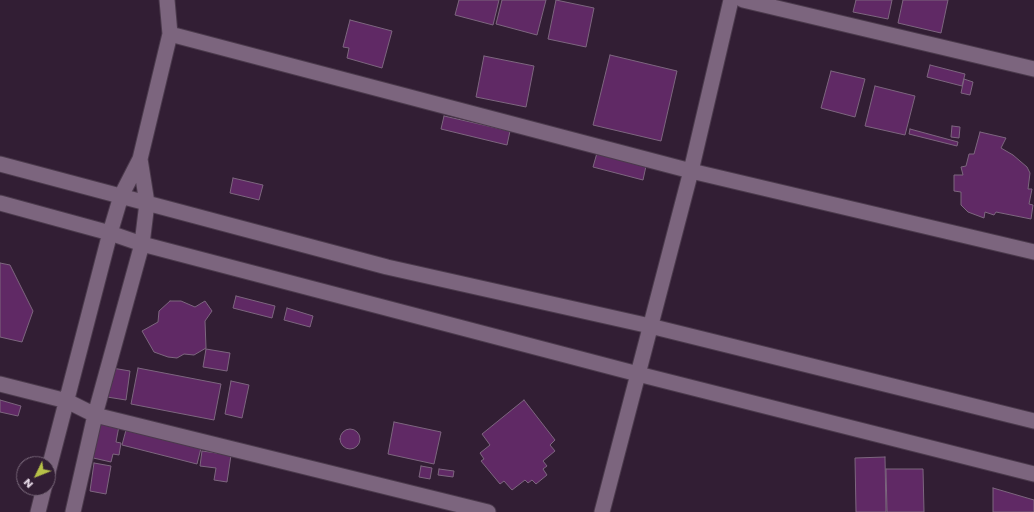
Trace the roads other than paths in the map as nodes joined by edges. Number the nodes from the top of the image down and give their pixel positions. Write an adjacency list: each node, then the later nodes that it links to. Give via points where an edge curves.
1 (167, 0): 4 (street)
2 (731, 0): 8 (street)
3 (743, 0): 5 (street)
4 (170, 34): 6 (street); 8 (street)
5 (1034, 69)
6 (140, 159): 9 (street); 11 (street)
7 (0, 164): 9 (street)
8 (691, 171): 14 (street); 15 (street)
9 (121, 196): 11 (street); 12 (street)
10 (0, 203): 12 (street)
11 (147, 203): 13 (street); 15 (street, via 387,267)
12 (110, 233): 13 (street); 18 (street)
13 (142, 244): 16 (street); 19 (street)
14 (1034, 252)
15 (650, 326): 16 (street); 20 (street)
16 (638, 374): 22 (street); 27 (street)
17 (0, 384): 18 (street)
18 (67, 400): 19 (street); 21 (street)
19 (95, 415): 25 (street); 26 (street)
20 (1034, 421)
21 (52, 456)
22 (1034, 474)
23 (42, 496): 24 (street)
24 (38, 512)
25 (72, 512)
26 (488, 512)
27 (602, 512)

